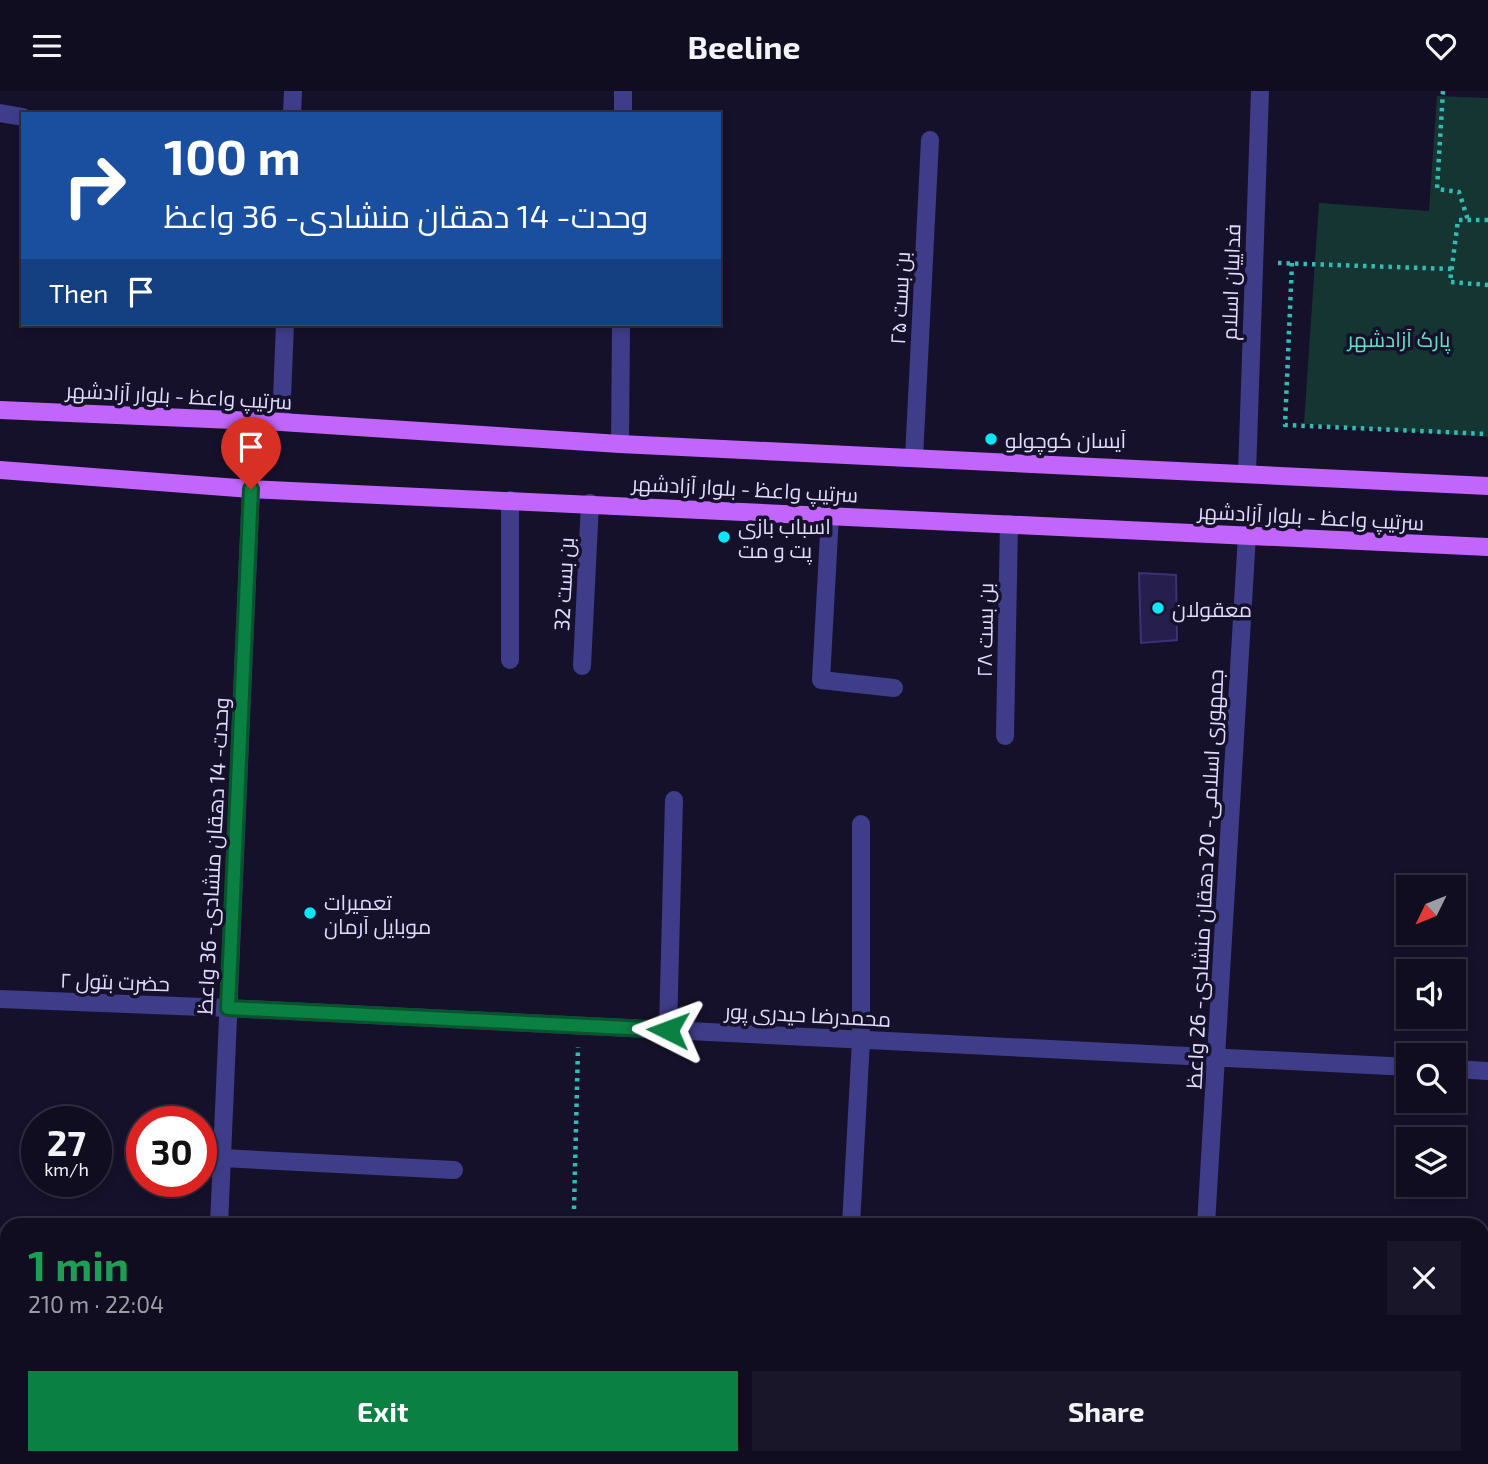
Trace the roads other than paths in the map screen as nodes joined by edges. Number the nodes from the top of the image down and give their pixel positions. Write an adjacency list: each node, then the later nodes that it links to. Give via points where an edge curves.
1 (293, 91): 4 (street)
2 (623, 91): 5 (street)
3 (1260, 91): 16 (street, فداییان اسلام)
4 (292, 112)
5 (623, 112)
6 (0, 113): 7 (street)
7 (21, 117)
8 (930, 140): 14 (street, بن بست ۲۵)
9 (285, 326): 12 (street)
10 (621, 326): 13 (street)
11 (0, 409): 12 (main road, سرتیپ واعظ - بلوار آزادشهر)
12 (281, 422): 13 (main road, سرتیپ واعظ - بلوار آزادشهر)
13 (620, 444): 14 (main road, سرتیپ واعظ - بلوار آزادشهر)
14 (914, 458): 16 (main road, سرتیپ واعظ - بلوار آزادشهر)
15 (0, 470): 18 (main road, سرتیپ واعظ - بلوار آزادشهر)
16 (1247, 474): 17 (main road, سرتیپ واعظ - بلوار آزادشهر)
17 (1488, 486)
18 (251, 489): 19 (main road, سرتیپ واعظ - بلوار آزادشهر); 32 (street, وحدت- 14 دهقان منشادی- 36 واعظ)
19 (510, 500): 20 (main road, سرتیپ واعظ - بلوار آزادشهر); 25 (street)
20 (590, 503): 21 (main road, سرتیپ واعظ - بلوار آزادشهر); 26 (street, بن بست 32)
21 (830, 515): 22 (main road, سرتیپ واعظ - بلوار آزادشهر); 27 (street, via 821,680)
22 (1009, 524): 23 (main road, سرتیپ واعظ - بلوار آزادشهر); 28 (street, بن بست ۲۸)
23 (1247, 535): 24 (main road, سرتیپ واعظ - بلوار آزادشهر); 35 (street, جمهوری اسلامی- 20 دهقان منشادی- 26 واعظ)
24 (1488, 547)
25 (510, 660)
26 (582, 666)
27 (894, 688)
28 (1004, 736)
29 (674, 800): 33 (street)
30 (860, 824): 34 (street)
31 (0, 999): 32 (street, حضرت بتول ۲)
32 (228, 1008): 33 (street, محمدرضا حیدری پور); 39 (street, وحدت- 14 دهقان منشادی- 36 واعظ)
33 (668, 1030): 34 (street, محمدرضا حیدری پور)
34 (862, 1040): 35 (street, محمدرضا حیدری پور); 42 (street)
35 (1217, 1057): 36 (street, محمدرضا حیدری پور); 43 (street, جمهوری اسلامی- 20 دهقان منشادی- 26 واعظ)
36 (1396, 1066)
37 (1466, 1070): 38 (street)
38 (1488, 1071)
39 (222, 1158): 40 (street); 41 (street, وحدت- 14 دهقان منشادی- 36 واعظ)
40 (454, 1170)
41 (219, 1218)
42 (851, 1218)
43 (1206, 1218)

